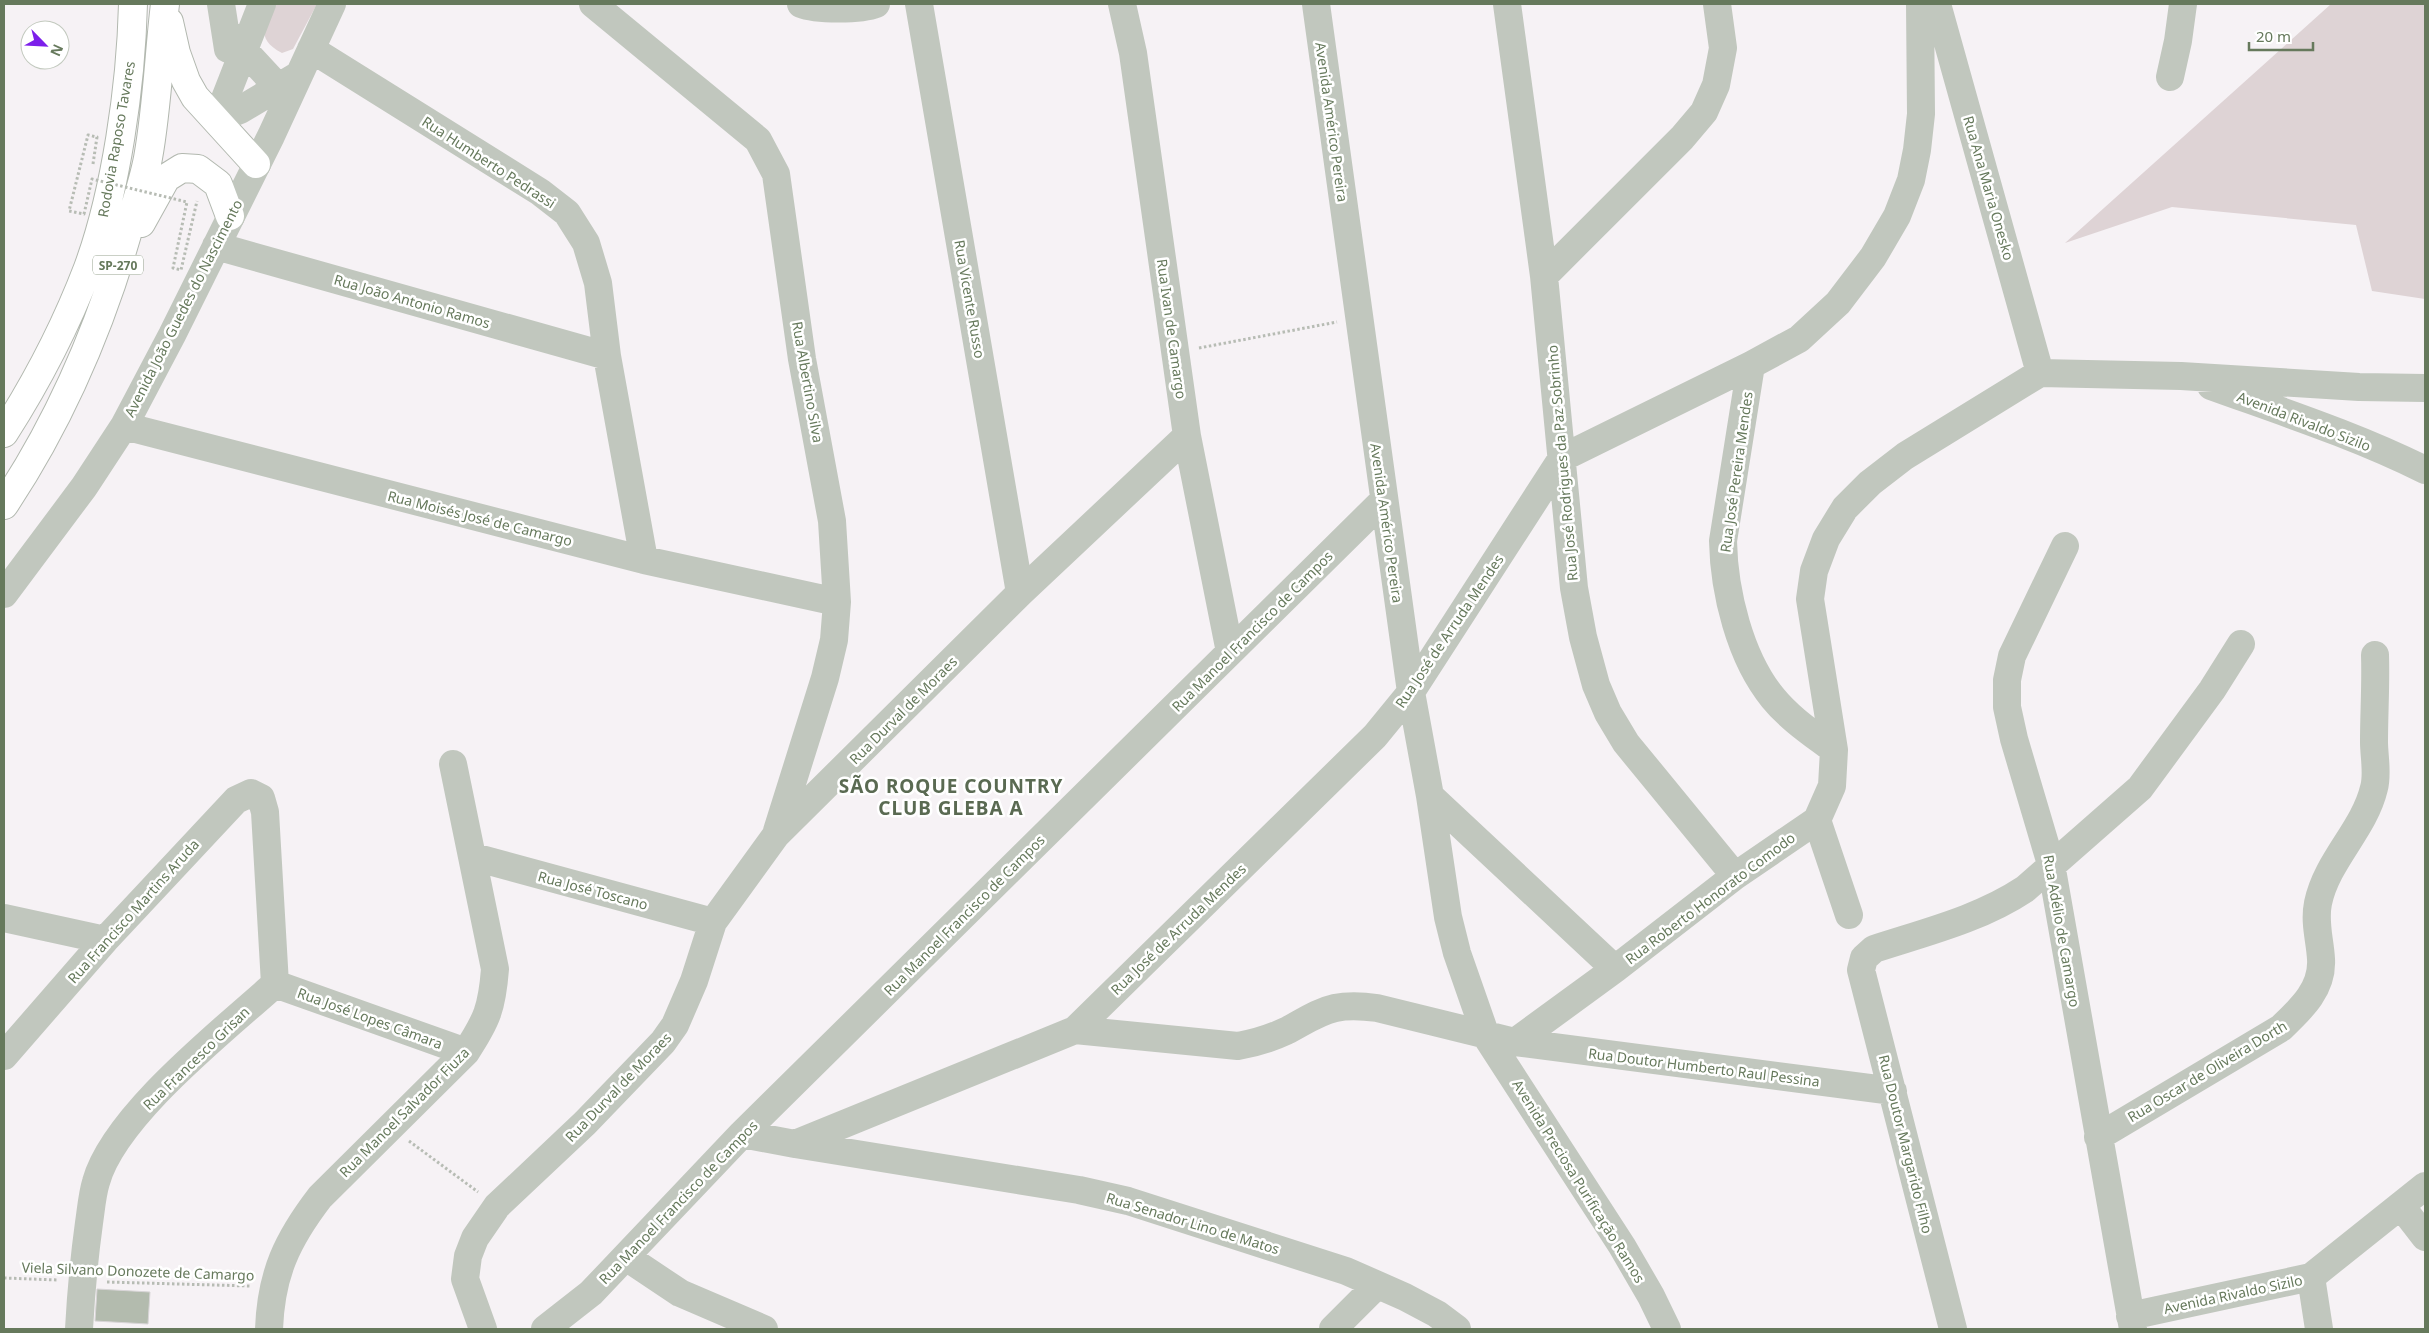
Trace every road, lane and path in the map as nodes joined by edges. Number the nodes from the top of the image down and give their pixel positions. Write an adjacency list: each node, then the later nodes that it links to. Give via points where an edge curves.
1 (134, 4): 39 (highway, Rodovia Raposo Tavares / SP-270, via 125,94 105,214 88,268 60,330)
2 (165, 4): 23 (highway, via 186,81 195,97); 29 (highway, Rodovia Raposo Tavares / SP-270, via 148,158)
3 (221, 4): 17 (street)
4 (262, 4): 19 (street)
5 (332, 4): 18 (street, Avenida João Guedes do Nascimento)
6 (593, 4): 49 (street, Rua Albertino Silva, via 758,140 776,174 802,359 832,521)
7 (801, 4): 8 (street, via 868,8)
8 (876, 4)
9 (919, 4): 47 (street, Rua Vicente Russo)
10 (1122, 4): 32 (street, Rua Ivan de Camargo, via 1133,53)
11 (1316, 4): 31 (street, Avenida Américo Pereira)
12 (1507, 4): 30 (street, Rua José Rodrigues da Paz Sobrinho)
13 (1717, 4): 30 (street, via 1723,48 1716,85 1704,112)
14 (1920, 4): 34 (street, via 1917,150 1911,180 1897,216 1873,257 1838,303 1799,339)
15 (1937, 4): 35 (street, Rua Ana Maria Onesko)
16 (2183, 4): 20 (street)
17 (226, 30): 19 (street); 21 (street)
18 (311, 49): 22 (street, Avenida João Guedes do Nascimento); 33 (street, Rua Humberto Pedrassi, via 540,192 567,213 586,242 598,283)
19 (245, 52): 21 (street); 22 (street)
20 (2170, 77)
21 (233, 79): 23 (street)
22 (288, 82): 23 (street, via 240,110); 25 (street, Avenida João Guedes do Nascimento)
23 (217, 119): 25 (highway)
24 (93, 164): 26 (path, bridge, via 97,137 88,135 69,211 84,214 92,179 187,202 172,268 181,270)
25 (256, 164): 27 (street, Avenida João Guedes do Nascimento)
26 (197, 201)
27 (230, 216): 28 (street, Avenida João Guedes do Nascimento); 29 (highway, via 218,184 198,169 182,168 166,178)
28 (216, 246): 33 (street, Rua João Antonio Ramos); 38 (street, Avenida João Guedes do Nascimento)
29 (119, 261): 44 (highway, Rodovia Raposo Tavares / SP-270, via 88,347 61,407)
30 (1544, 276): 41 (street, Rua José Rodrigues da Paz Sobrinho)
31 (1358, 318): 32 (path); 43 (street, Avenida Américo Pereira)
32 (1176, 352): 40 (street, Rua Ivan de Camargo)
33 (607, 356): 46 (street, Rua Humberto Pedrassi)
34 (1751, 365): 41 (street); 54 (street, Rua José Pereira Mendes, via 1724,541 1729,595 1739,633 1762,684 1785,712)
35 (2040, 373): 36 (street); 54 (street, via 1905,456 1870,483 1845,508 1826,539 1814,571 1810,599)
36 (2181, 376): 37 (street, via 2360,388); 42 (street, Avenida Rivaldo Sizilo, via 2328,429)
37 (2425, 388)
38 (124, 426): 46 (street, Rua Moisés José de Camargo); 48 (street, Avenida João Guedes do Nascimento, via 84,487)
39 (4, 433)
40 (1187, 436): 47 (street, Rua Durval de Moraes); 51 (street, Rua Ivan de Camargo)
41 (1562, 458): 53 (street, Rua José de Arruda Mendes); 61 (street, Rua José Rodrigues da Paz Sobrinho, via 1574,588 1596,686 1626,742)
42 (2425, 470)
43 (1384, 501): 51 (street, Rua Manoel Francisco de Campos); 53 (street, Avenida Américo Pereira)
44 (4, 505)
45 (2065, 546): 60 (street, Rua Adélio de Camargo, via 2021,634 2007,680 2007,707 2014,739)
46 (644, 560): 49 (street, Rua Moisés José de Camargo)
47 (1020, 593): 58 (street, Rua Durval de Moraes)
48 (4, 594)
49 (837, 602): 58 (street, Rua Albertino Silva, via 834,640 825,678)
50 (2241, 644): 60 (street, via 2212,690 2140,788)
51 (1230, 652): 75 (street, Rua Manoel Francisco de Campos)
52 (2375, 655): 76 (street, Rua Oscar de Oliveira Dorth, via 2375,787 2325,878 2316,922 2321,974 2314,992 2281,1028)
53 (1411, 692): 56 (street, Avenida Américo Pereira); 68 (street, Rua José de Arruda Mendes, via 1375,736)
54 (1834, 750): 57 (street, via 1832,786)
55 (453, 764): 59 (street, Rua Manoel Salvador Fiuza)
56 (1430, 796): 66 (street); 69 (street, Avenida Américo Pereira, via 1448,918)
57 (1817, 820): 61 (street, Rua Roberto Honorato Comodo); 62 (street)
58 (776, 835): 64 (street, Rua Durval de Moraes)
59 (474, 857): 64 (street, Rua José Toscano); 71 (street, Rua Manoel Salvador Fiuza, via 495,969 493,997 484,1024)
60 (2051, 864): 73 (street, Rua Doutor Margarido Filho, via 2025,889 2004,903 1874,949 1864,958 1861,970); 76 (street, Rua Adélio de Camargo)
61 (1735, 876): 66 (street, Rua Roberto Honorato Comodo)
62 (1849, 915)
63 (4, 918): 65 (street)
64 (713, 922): 79 (street, Rua Durval de Moraes, via 684,1009 663,1042 585,1123)
65 (105, 940): 67 (street, Rua Francisco Martins Aruda, via 236,800 256,794 261,798 265,812); 72 (street, Rua Francisco Martins Aruda)
66 (1615, 969): 70 (street, Rua Roberto Honorato Comodo)
67 (275, 984): 71 (street, Rua José Lopes Câmara); 85 (street, Rua Francesco Grisan, via 182,1068 146,1105 114,1146 95,1182)
68 (1075, 1030): 69 (street, via 1238,1046 1285,1032 1334,1008 1354,1005); 77 (street, Rua José de Arruda Mendes)
69 (1486, 1036): 70 (street); 96 (street, Avenida Preciosa Purificação Ramos, via 1622,1246)
70 (1515, 1042): 73 (street, Rua Doutor Humberto Raul Pessina)
71 (466, 1052): 74 (street, Rua Manoel Salvador Fiuza)
72 (4, 1056)
73 (1893, 1091): 97 (street, Rua Doutor Margarido Filho)
74 (391, 1127): 79 (path); 87 (street, Rua Manoel Salvador Fiuza, via 320,1197 303,1219 288,1244)
75 (742, 1134): 77 (street); 82 (street, Rua Manoel Francisco de Campos)
76 (2098, 1137): 88 (street, Rua Adélio de Camargo)
77 (795, 1144): 86 (street, Rua Senador Lino de Matos, via 1079,1190 1128,1201 1346,1271)
78 (2425, 1186): 80 (street, Avenida Rivaldo Sizilo)
79 (497, 1206): 91 (street, Rua Durval de Moraes, via 475,1238 468,1256 465,1279)
80 (2401, 1206): 81 (street); 83 (street, Avenida Rivaldo Sizilo)
81 (2425, 1237)
82 (626, 1257): 92 (street, Rua Manoel Francisco de Campos, via 591,1293); 93 (street, via 680,1293)
83 (2312, 1277): 88 (street, Avenida Rivaldo Sizilo); 98 (street)
84 (4, 1278): 85 (path, Viela Silvano Donozete de Camargo)
85 (81, 1281): 87 (path, Viela Silvano Donozete de Camargo); 89 (street, Rua Francesco Grisan)
86 (1377, 1284): 94 (street); 95 (street, Rua Senador Lino de Matos, via 1437,1314)
87 (272, 1287): 90 (street, Rua Manoel Salvador Fiuza)
88 (2132, 1322)
89 (79, 1329)
90 (269, 1329)
91 (483, 1329)
92 (545, 1329)
93 (764, 1329)
94 (1333, 1329)
95 (1457, 1329)
96 (1667, 1329)
97 (1953, 1329)
98 (2318, 1329)

